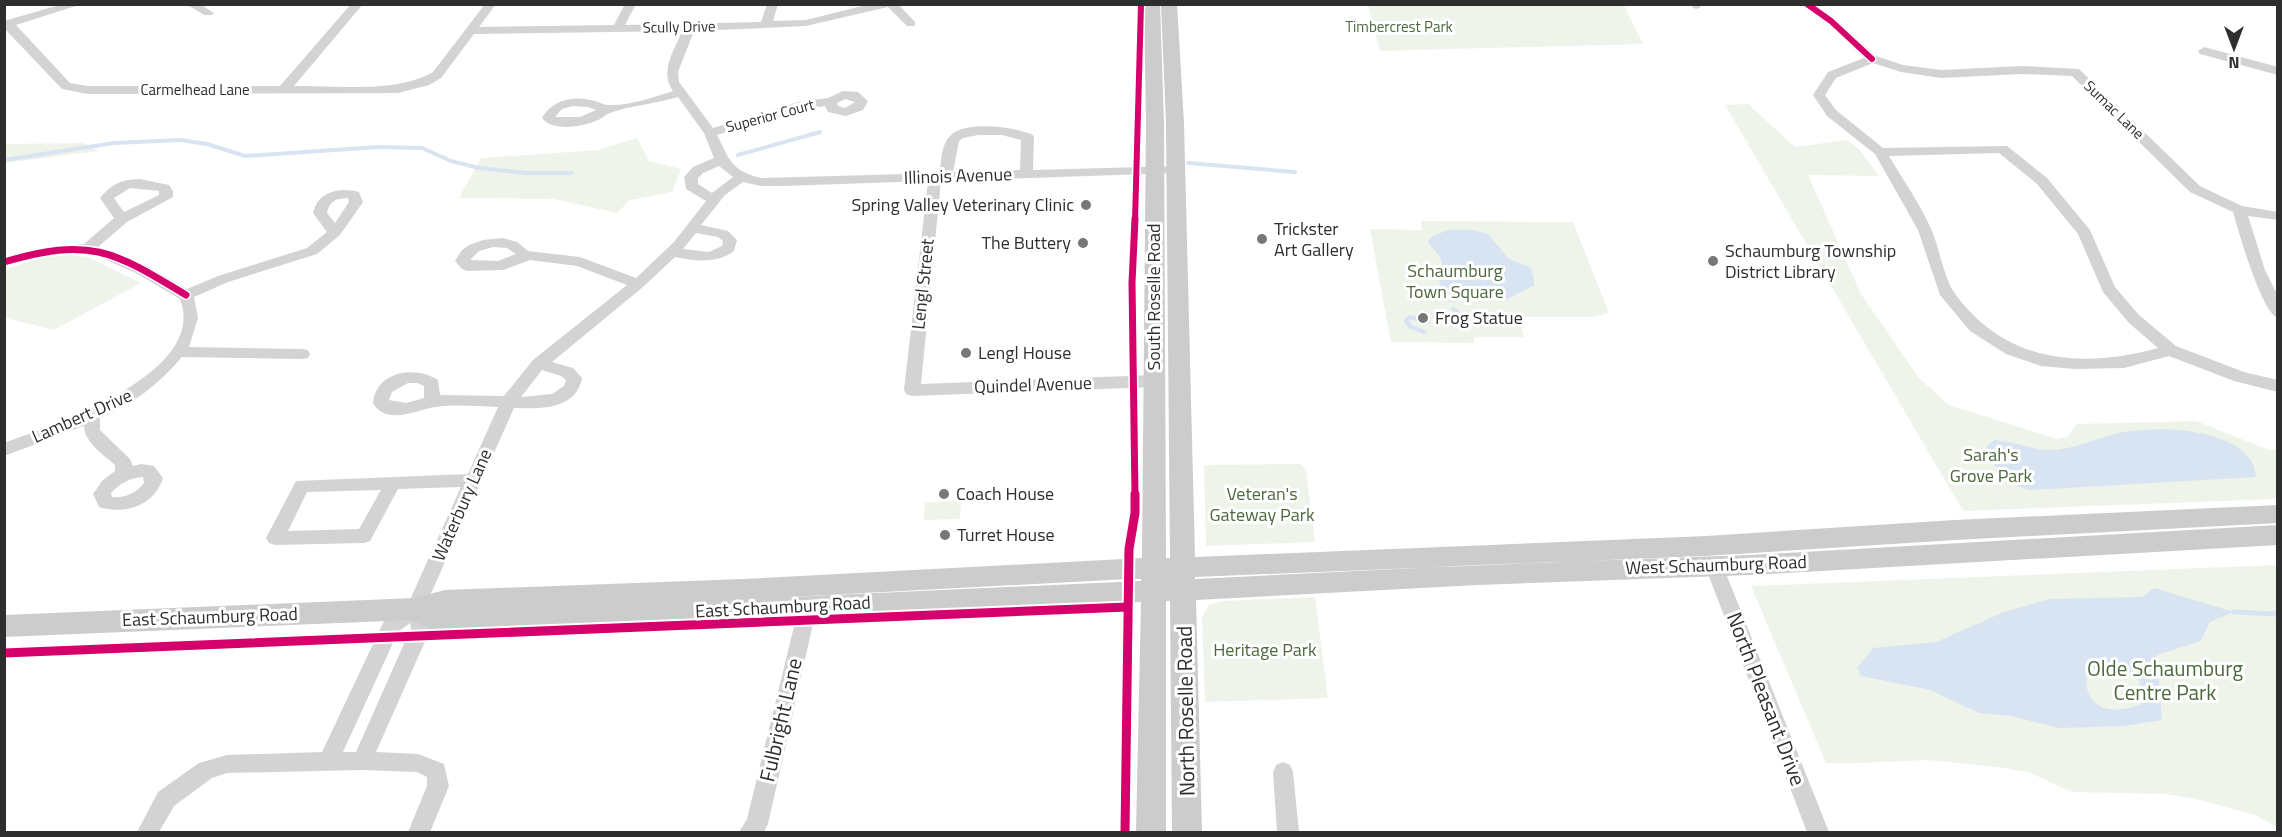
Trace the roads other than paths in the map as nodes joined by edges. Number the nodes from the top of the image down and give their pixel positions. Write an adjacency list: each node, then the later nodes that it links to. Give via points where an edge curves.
1 (77, 4): 12 (street)
2 (191, 4): 11 (street)
3 (358, 4): 21 (street)
4 (490, 4): 17 (street)
5 (631, 4): 16 (street)
6 (773, 4): 14 (street)
7 (889, 4): 13 (street); 14 (street, Scully Drive, via 831,19)
8 (1152, 4): 28 (main road, South Roselle Road)
9 (1168, 4): 28 (main road, South Roselle Road, via 1175,123)
10 (1807, 4): 19 (street, Sumac Lane)
11 (208, 13)
12 (6, 24): 21 (street, Carmelhead Lane, via 66,86 88,90)
13 (911, 24)
14 (766, 25): 15 (street, Scully Drive)
15 (690, 27): 16 (street, Scully Drive); 22 (street, via 672,72)
16 (618, 28): 17 (street, Scully Drive)
17 (470, 31): 21 (street, Carmelhead Lane, via 437,75 410,87)
18 (2204, 51): 20 (street)
19 (1872, 58): 26 (street, via 1832,75 1819,95 1831,113); 33 (street, Sumac Lane, via 1901,68 1941,74 2074,72 2195,189)
20 (2277, 71)
21 (284, 89)
22 (679, 93): 24 (street); 25 (street)
23 (831, 101): 25 (street, Superior Court, via 802,105)
24 (604, 110)
25 (710, 133): 27 (street)
26 (1880, 152): 45 (street, via 2002,149 2042,181 2085,233 2108,290); 45 (street, via 1924,230 1947,296 1975,327 2012,350 2041,361 2124,363)
27 (720, 160): 30 (street); 32 (street, via 691,177 692,186)
28 (1164, 170): 29 (street, Illinois Avenue); 49 (main road, South Roselle Road); 62 (main road, South Roselle Road)
29 (1026, 174): 31 (street, Illinois Avenue); 31 (street, Lengl Street, via 1028,138 1013,131 971,131 953,139)
30 (741, 177): 31 (street, Illinois Avenue, via 783,182); 32 (street, Waterbury Lane)
31 (940, 177): 51 (street, Lengl Street)
32 (713, 200): 36 (street, Waterbury Lane)
33 (2239, 210): 34 (street, Sumac Lane); 44 (street)
34 (2277, 216)
35 (122, 219): 38 (street)
36 (692, 228): 39 (street, Waterbury Lane); 39 (street, via 723,234 731,243 729,248 716,256 704,257)
37 (335, 232): 43 (street, via 312,251)
38 (88, 248): 41 (street); 43 (street, via 159,278)
39 (672, 252): 42 (street, Waterbury Lane)
40 (524, 255): 42 (street, via 580,261)
41 (4, 262)
42 (638, 284): 48 (street, Waterbury Lane)
43 (186, 295): 46 (street, Lambert Drive, via 190,322)
44 (2277, 314)
45 (2170, 350): 50 (street, via 2240,377)
46 (179, 352): 47 (street); 54 (street, Lambert Drive, via 150,382)
47 (302, 354)
48 (539, 363): 53 (street, Waterbury Lane); 53 (street, via 574,378 571,391 550,401)
49 (1154, 381): 51 (street, Quindel Avenue); 63 (main road, South Roselle Road)
50 (2277, 386)
51 (912, 390)
52 (432, 401): 53 (street)
53 (509, 401): 57 (street, Waterbury Lane)
54 (92, 414): 55 (street, Lambert Drive); 56 (street, via 92,431 124,463)
55 (4, 450)
56 (124, 474)
57 (473, 480): 58 (street); 65 (street, Waterbury Lane)
58 (393, 483): 58 (street, via 302,486 275,538 364,536)
59 (2277, 514): 62 (main road, West Schaumburg Road, via 1706,546 1469,554)
60 (2277, 535): 61 (main road, West Schaumburg Road)
61 (1714, 566): 62 (main road, West Schaumburg Road); 76 (street, North Pleasant Drive)
62 (1184, 578): 63 (main road, West Schaumburg Road); 74 (main road, North Roselle Road)
63 (1154, 579): 64 (main road, East Schaumburg Road); 65 (main road, East Schaumburg Road, via 444,601); 73 (main road, North Roselle Road)
64 (808, 606): 65 (main road, East Schaumburg Road, via 442,623); 72 (street, Fulbright Lane, via 757,824)
65 (415, 609): 66 (main road, East Schaumburg Road); 67 (street, Waterbury Lane, via 391,627); 68 (street, Waterbury Lane, via 421,628)
66 (4, 626)
67 (328, 761): 68 (street); 70 (street, via 227,764 206,770 166,799)
68 (362, 761): 71 (street, via 418,763 437,771 438,786)
69 (1283, 772): 75 (street)
70 (148, 832)
71 (419, 832)
72 (750, 832)
73 (1151, 832)
74 (1187, 832)
75 (1288, 832)
76 (1818, 832)

